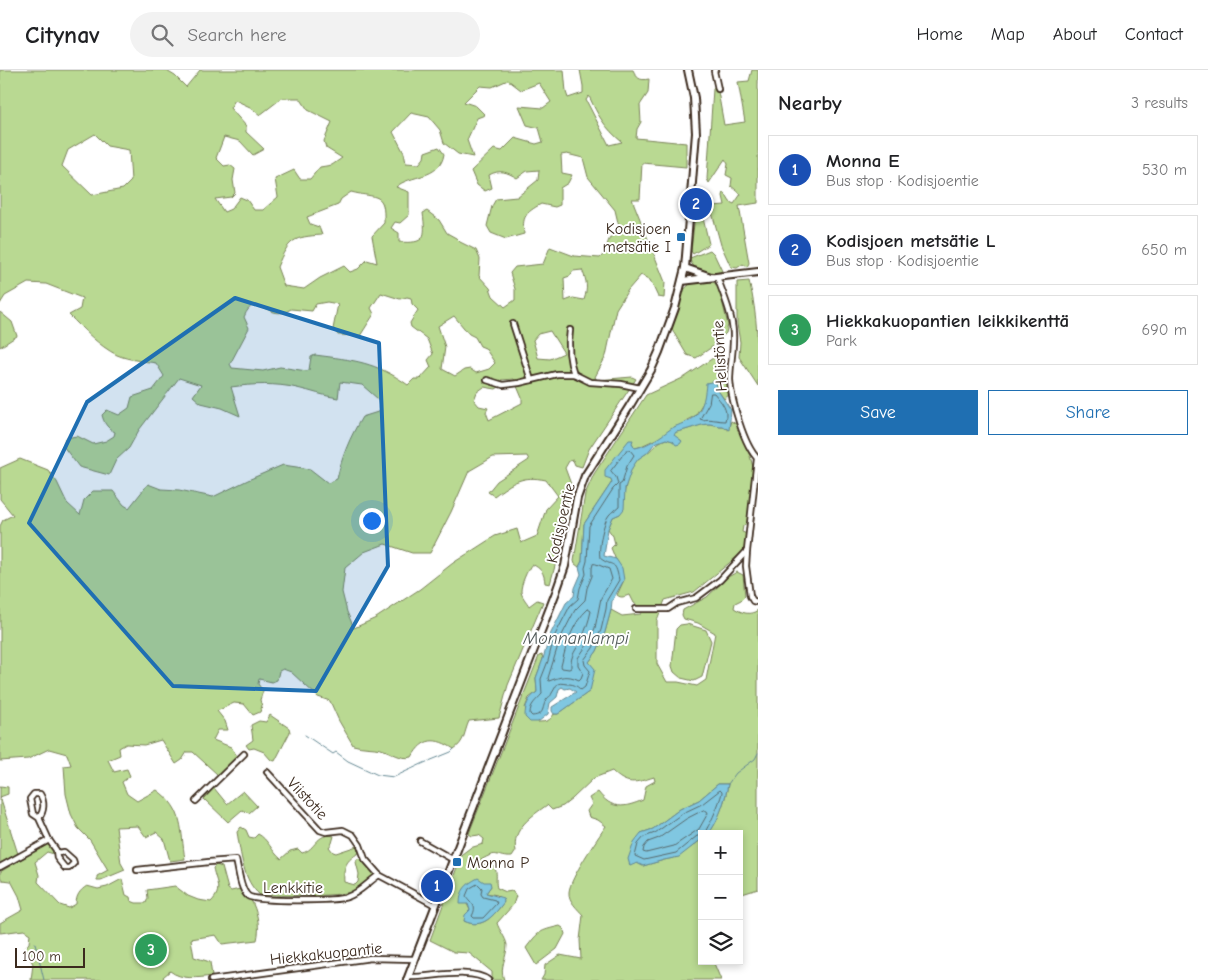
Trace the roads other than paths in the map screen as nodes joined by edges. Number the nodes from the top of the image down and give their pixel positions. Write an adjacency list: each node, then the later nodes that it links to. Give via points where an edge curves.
1 (688, 70): 4 (street, Kodisjoentie, via 696,124)
2 (715, 70): 3 (street)
3 (718, 89)
4 (685, 268): 6 (street); 7 (street, Kodisjoentie)
5 (758, 272): 6 (street)
6 (716, 278): 7 (street); 14 (street, Helistöntie, via 733,333 731,390 746,443)
7 (682, 281): 13 (street, Kodisjoentie, via 663,343)
8 (513, 324): 12 (street)
9 (570, 330): 10 (street)
10 (574, 374): 12 (street); 13 (street, via 590,382)
11 (487, 380): 12 (street, via 503,385)
12 (531, 380)
13 (640, 388): 25 (street, Kodisjoentie, via 585,476 577,498 559,583)
14 (758, 459): 15 (street)
15 (747, 551): 16 (street, via 750,596); 17 (street, via 720,580 696,598 668,609)
16 (758, 602)
17 (636, 609)
18 (244, 754): 20 (street)
19 (268, 772): 28 (street, Viistotie, via 320,830 343,830 353,835 365,859)
20 (196, 801)
21 (39, 818): 21 (street, via 43,811 42,797 34,794 30,799 31,810); 22 (street)
22 (48, 840): 24 (street); 26 (street)
23 (420, 841): 25 (street)
24 (58, 853)
25 (452, 859): 29 (street, Kodisjoentie)
26 (0, 867)
27 (137, 870): 28 (street, Lenkkitie, via 236,860 244,891 258,900 347,897)
28 (378, 875): 29 (street, Viistotie)
29 (435, 905): 30 (street, Kodisjoentie)
30 (415, 959): 31 (street, Kodisjoentie); 32 (street, Hiekkakuopantie, via 370,958)
31 (408, 978): 33 (street, via 471,974)
32 (211, 980)
33 (488, 980)

